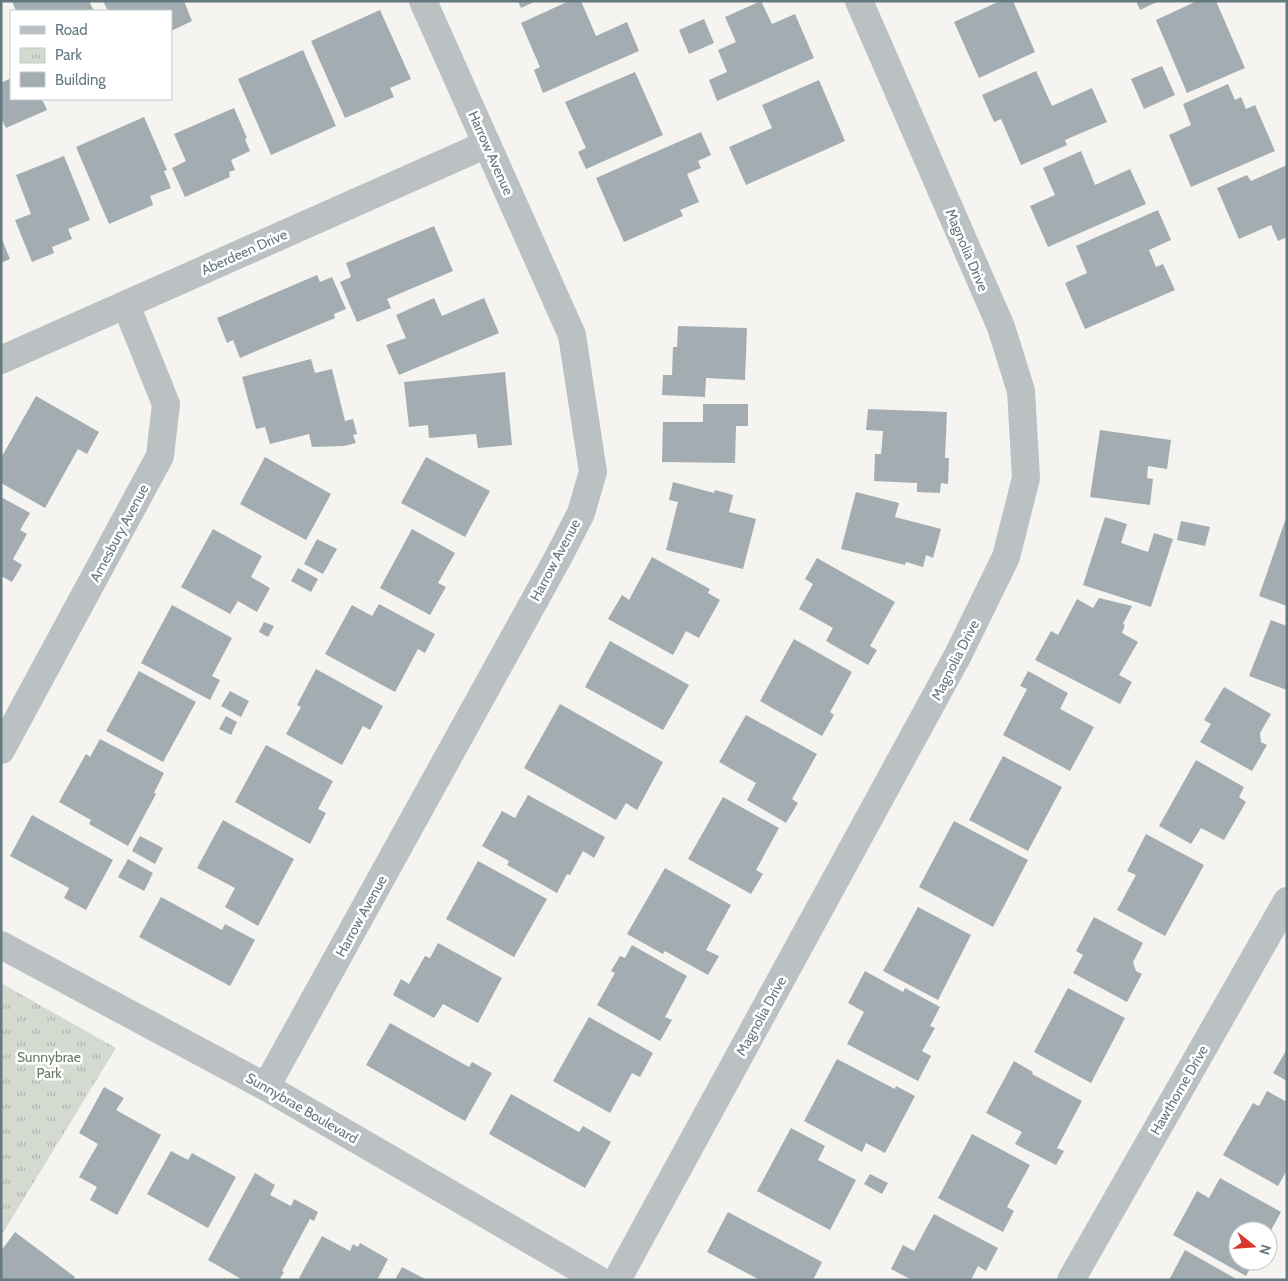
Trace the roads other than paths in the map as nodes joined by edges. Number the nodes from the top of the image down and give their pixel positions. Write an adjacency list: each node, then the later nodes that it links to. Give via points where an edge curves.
1 (424, 1): 3 (street, Harrow Avenue)
2 (860, 1): 11 (street, Magnolia Drive, via 1001,327 1021,391 1026,478 1006,557 958,655)
3 (487, 144): 4 (street, Aberdeen Drive); 9 (street, Harrow Avenue, via 572,335 593,472 581,513 559,556)
4 (126, 305): 5 (street, Aberdeen Drive); 6 (street, Amesbury Avenue, via 166,404 160,456)
5 (1, 360)
6 (1, 750)
7 (1287, 901): 12 (street, Hawthorne Drive)
8 (1, 945): 9 (street, Sunnybrae Boulevard)
9 (266, 1087): 10 (street, Sunnybrae Boulevard)
10 (598, 1280)
11 (617, 1280)
12 (1071, 1280)

